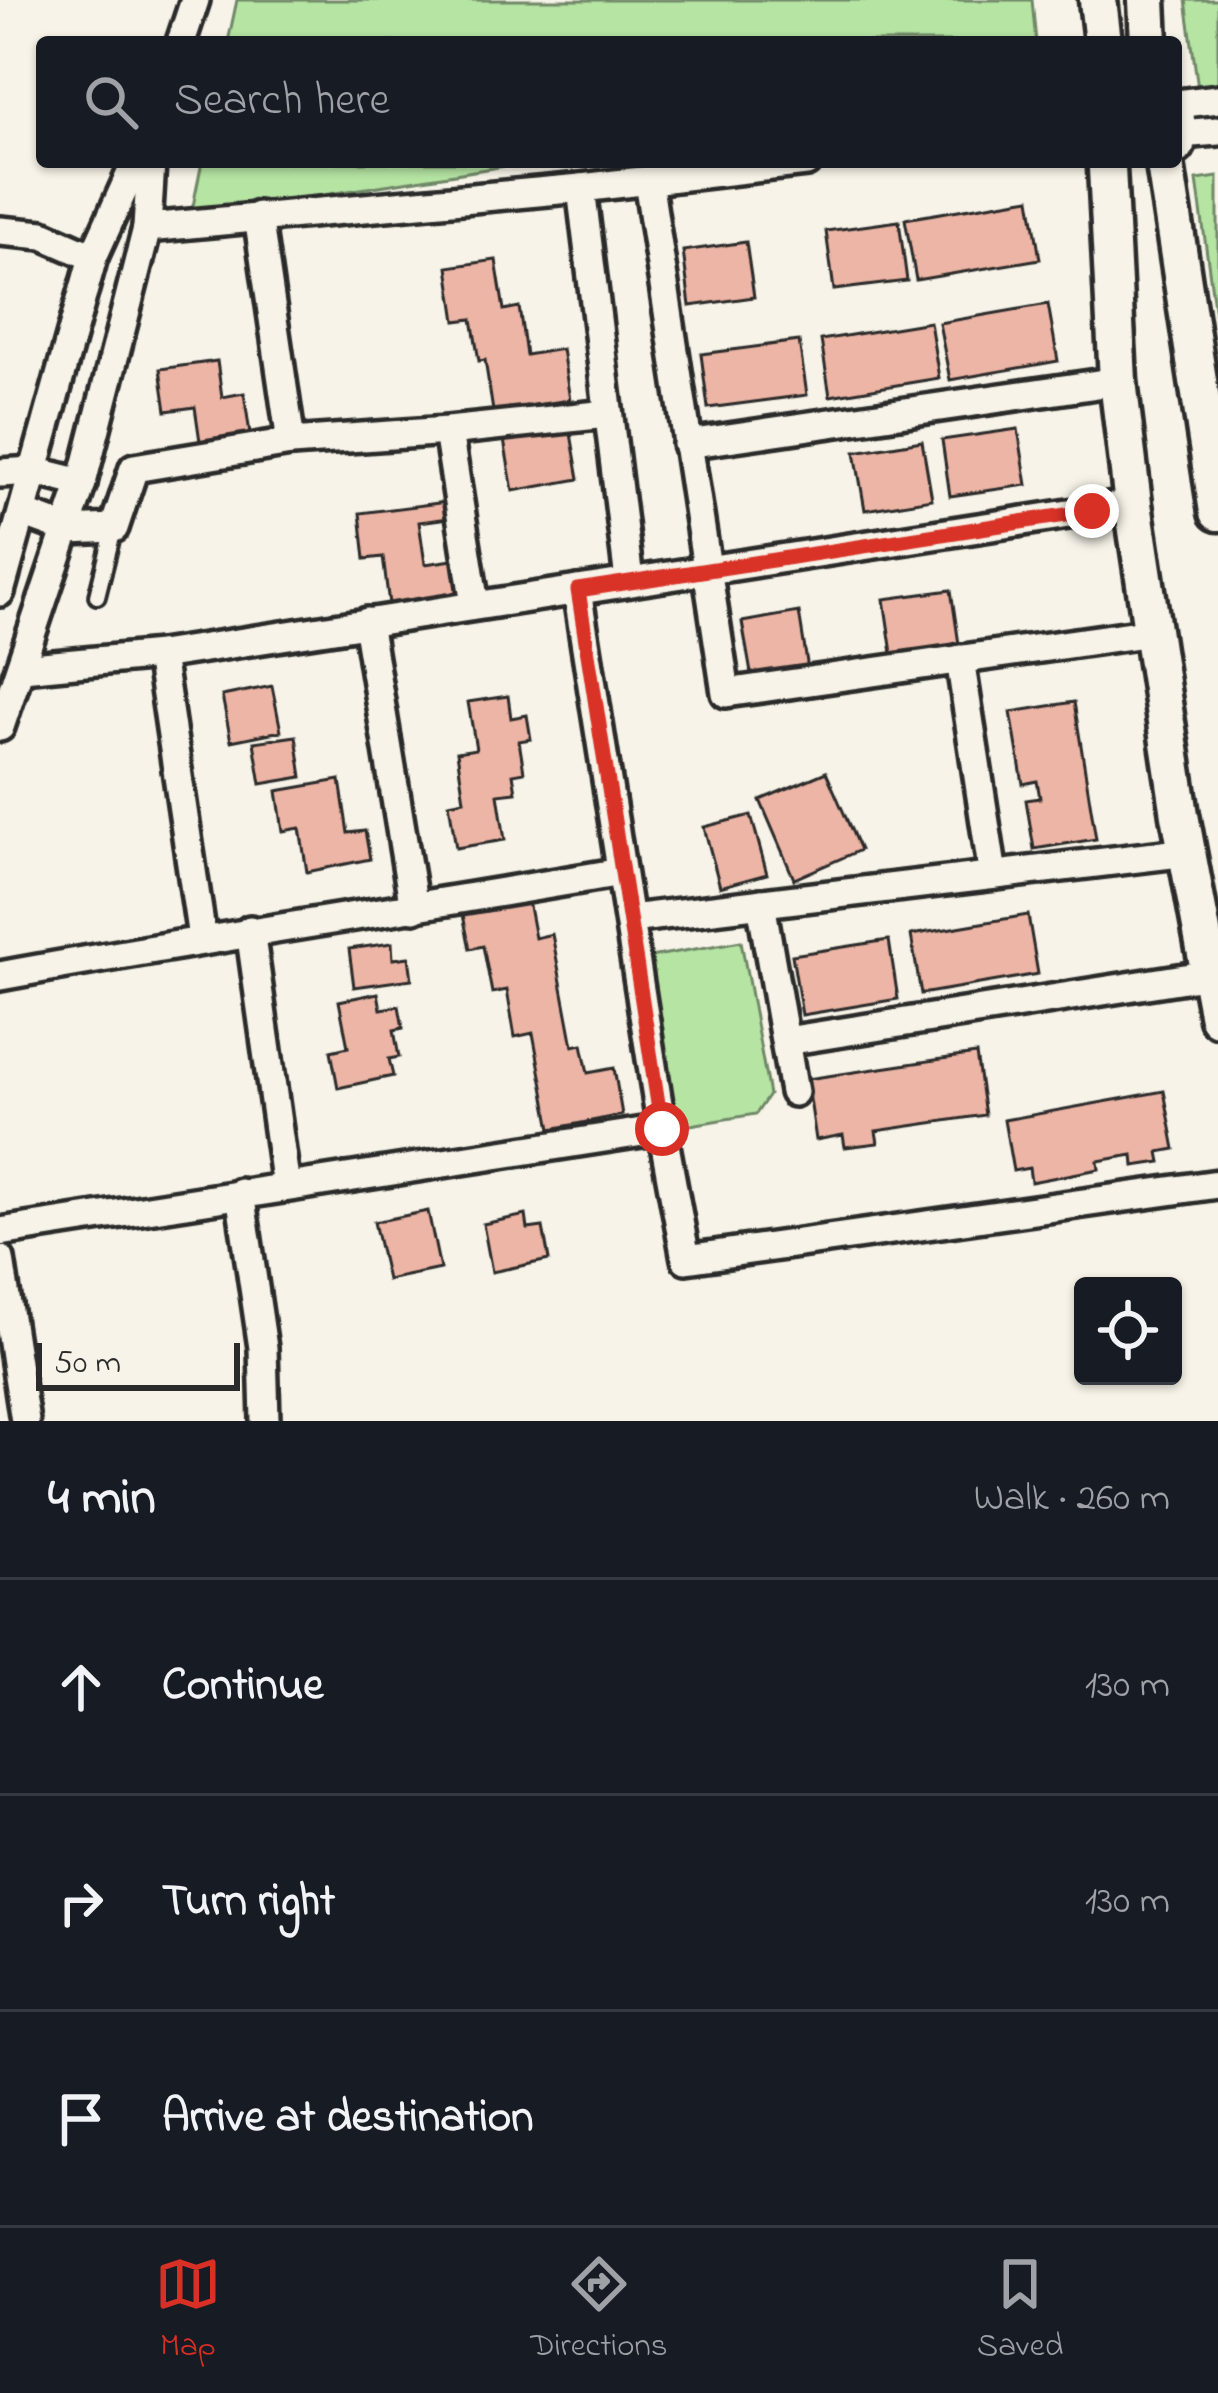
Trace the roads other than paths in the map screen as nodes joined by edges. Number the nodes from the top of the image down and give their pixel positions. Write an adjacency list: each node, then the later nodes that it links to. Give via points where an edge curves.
1 (195, 0): 4 (street)
2 (1098, 0): 5 (street)
3 (1147, 0): 6 (street)
4 (183, 36)
5 (1102, 36)
6 (1149, 36)
7 (1218, 99): 8 (street)
8 (1182, 130)
9 (1218, 131): 10 (street)
10 (1182, 137)
11 (133, 168): 23 (street)
12 (151, 168): 21 (street)
13 (754, 168): 18 (street)
14 (1104, 168): 24 (street)
15 (1112, 168): 16 (street, via 1137,177)
16 (1145, 168)
17 (1177, 168): 32 (street)
18 (649, 180): 19 (street); 28 (street)
19 (581, 188): 20 (street); 25 (street)
20 (258, 216): 21 (street); 27 (street)
21 (147, 228): 31 (street)
22 (0, 232): 23 (street, via 43,235)
23 (93, 256): 29 (street)
24 (1118, 381): 28 (street); 33 (street)
25 (607, 414): 26 (street); 38 (street)
26 (448, 431): 27 (street); 42 (street)
27 (291, 442): 35 (street, via 134,468)
28 (687, 444): 37 (street)
29 (34, 471): 30 (street); 31 (street); 34 (street)
30 (0, 472)
31 (82, 482): 36 (street)
32 (1216, 495)
33 (1133, 504): 37 (street); 44 (street)
34 (23, 514): 36 (street); 40 (street)
35 (114, 528): 36 (street); 41 (lane)
36 (69, 530): 47 (street)
37 (707, 569): 38 (street); 46 (street, via 726,693)
38 (628, 580): 39 (street)
39 (578, 590): 42 (street); 50 (street)
40 (0, 592)
41 (97, 596)
42 (475, 605): 43 (street)
43 (367, 622): 45 (street); 53 (street)
44 (1152, 632): 46 (street); 49 (street)
45 (160, 655): 47 (street); 56 (street)
46 (960, 659): 51 (street)
47 (22, 668): 48 (street)
48 (0, 727)
49 (1188, 852): 51 (street); 57 (street)
50 (621, 872): 53 (street); 54 (street)
51 (993, 875): 52 (street)
52 (761, 903): 54 (street); 60 (street)
53 (414, 908): 55 (street)
54 (630, 919): 62 (street)
55 (250, 930): 56 (street); 64 (street)
56 (202, 938): 58 (street)
57 (1210, 974): 59 (street); 60 (street)
58 (0, 976)
59 (1218, 1018)
60 (786, 1041): 61 (street)
61 (794, 1092)
62 (662, 1129): 63 (street, via 686,1259); 64 (street)
63 (1218, 1184)
64 (286, 1187): 65 (street)
65 (240, 1193): 66 (street); 69 (street)
66 (0, 1232)
67 (0, 1259): 68 (street)
68 (25, 1421)
69 (266, 1421)

